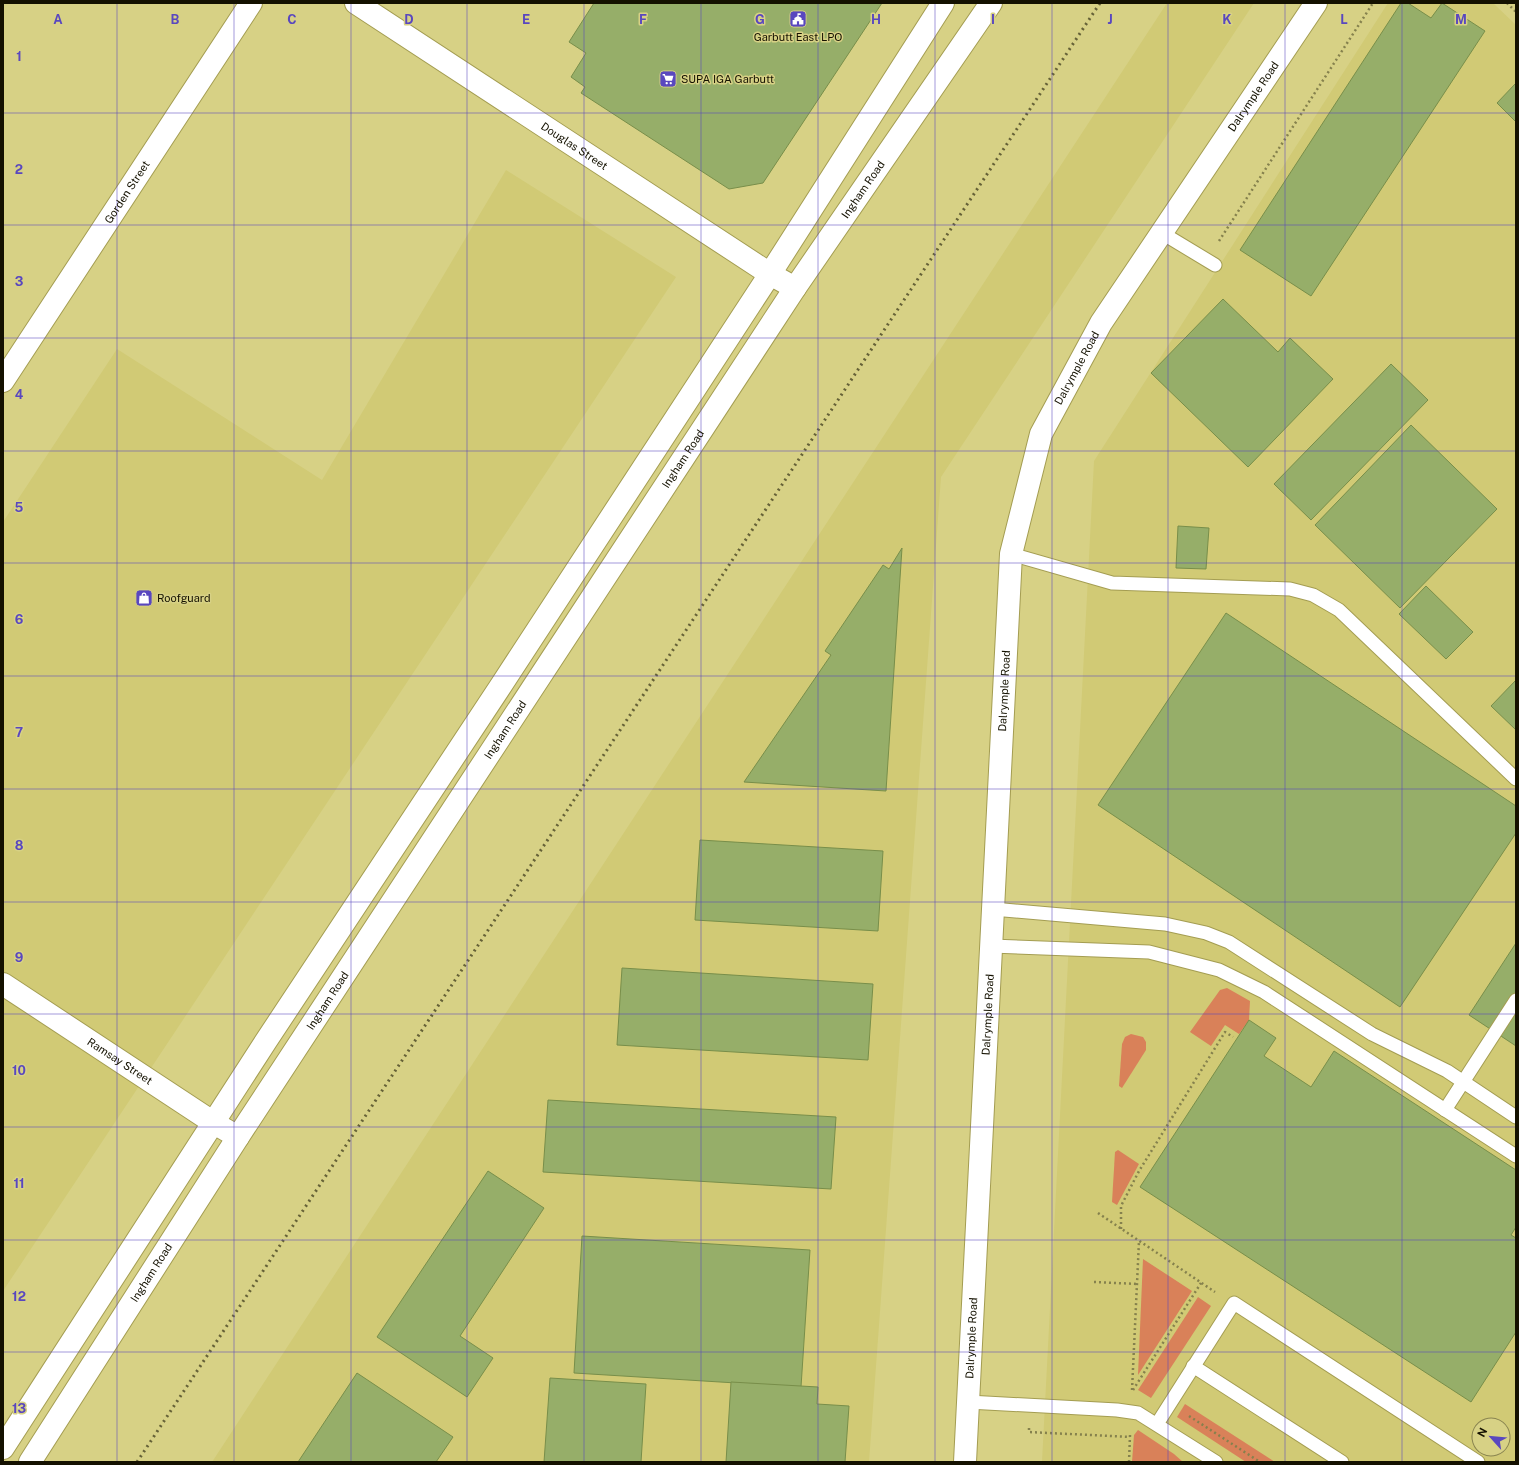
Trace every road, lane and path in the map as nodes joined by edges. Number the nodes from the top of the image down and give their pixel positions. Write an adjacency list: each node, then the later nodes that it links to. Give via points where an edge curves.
1 (251, 3): 13 (main road, Gorden Street)
2 (356, 3): 11 (main road, Douglas Street)
3 (944, 3): 11 (main road)
4 (991, 3): 12 (main road, Ingham Road)
5 (1316, 3): 9 (main road, Dalrymple Road)
6 (1373, 3): 10 (path)
7 (1507, 3): 8 (path)
8 (1516, 12)
9 (1162, 233): 10 (lane); 14 (main road, Dalrymple Road, via 1101,323 1041,434)
10 (1211, 263)
11 (770, 274): 12 (main road, Douglas Street); 24 (main road)
12 (795, 288): 25 (main road, Ingham Road)
13 (3, 381)
14 (1011, 554): 15 (lane, via 1112,583 1290,589 1313,595 1339,610); 16 (main road, Dalrymple Road)
15 (1516, 779)
16 (993, 909): 17 (main road, Dalrymple Road); 21 (lane, via 1165,924 1206,933 1230,942 1372,1034 1448,1071)
17 (991, 946): 22 (lane, via 1150,952 1219,970 1264,992); 36 (main road, Dalrymple Road)
18 (3, 984): 24 (main road, Ramsay Street)
19 (1516, 1000): 21 (lane)
20 (1233, 1037): 28 (path, via 1225,1032 1139,1171 1121,1206)
21 (1464, 1082): 22 (lane); 23 (lane)
22 (1445, 1110): 26 (lane)
23 (1516, 1117)
24 (214, 1123): 25 (main road, Ramsay Street); 40 (main road)
25 (238, 1137): 41 (main road, Ingham Road)
26 (1516, 1156)
27 (1098, 1213): 28 (path)
28 (1121, 1229): 29 (path)
29 (1139, 1241): 31 (path); 32 (path)
30 (1094, 1282): 32 (path)
31 (1201, 1283): 33 (path); 35 (path)
32 (1138, 1284): 35 (path)
33 (1234, 1304): 34 (lane); 47 (lane)
34 (1193, 1366): 37 (lane); 46 (lane)
35 (1132, 1390): 38 (path)
36 (968, 1402): 38 (lane); 42 (main road, Dalrymple Road)
37 (1170, 1403): 39 (lane); 45 (path)
38 (1131, 1412): 39 (lane, via 1138,1413); 43 (path)
39 (1157, 1424): 44 (lane)
40 (3, 1448)
41 (30, 1462)
42 (965, 1462)
43 (1129, 1462)
44 (1216, 1462)
45 (1260, 1462)
46 (1342, 1462)
47 (1478, 1462)

